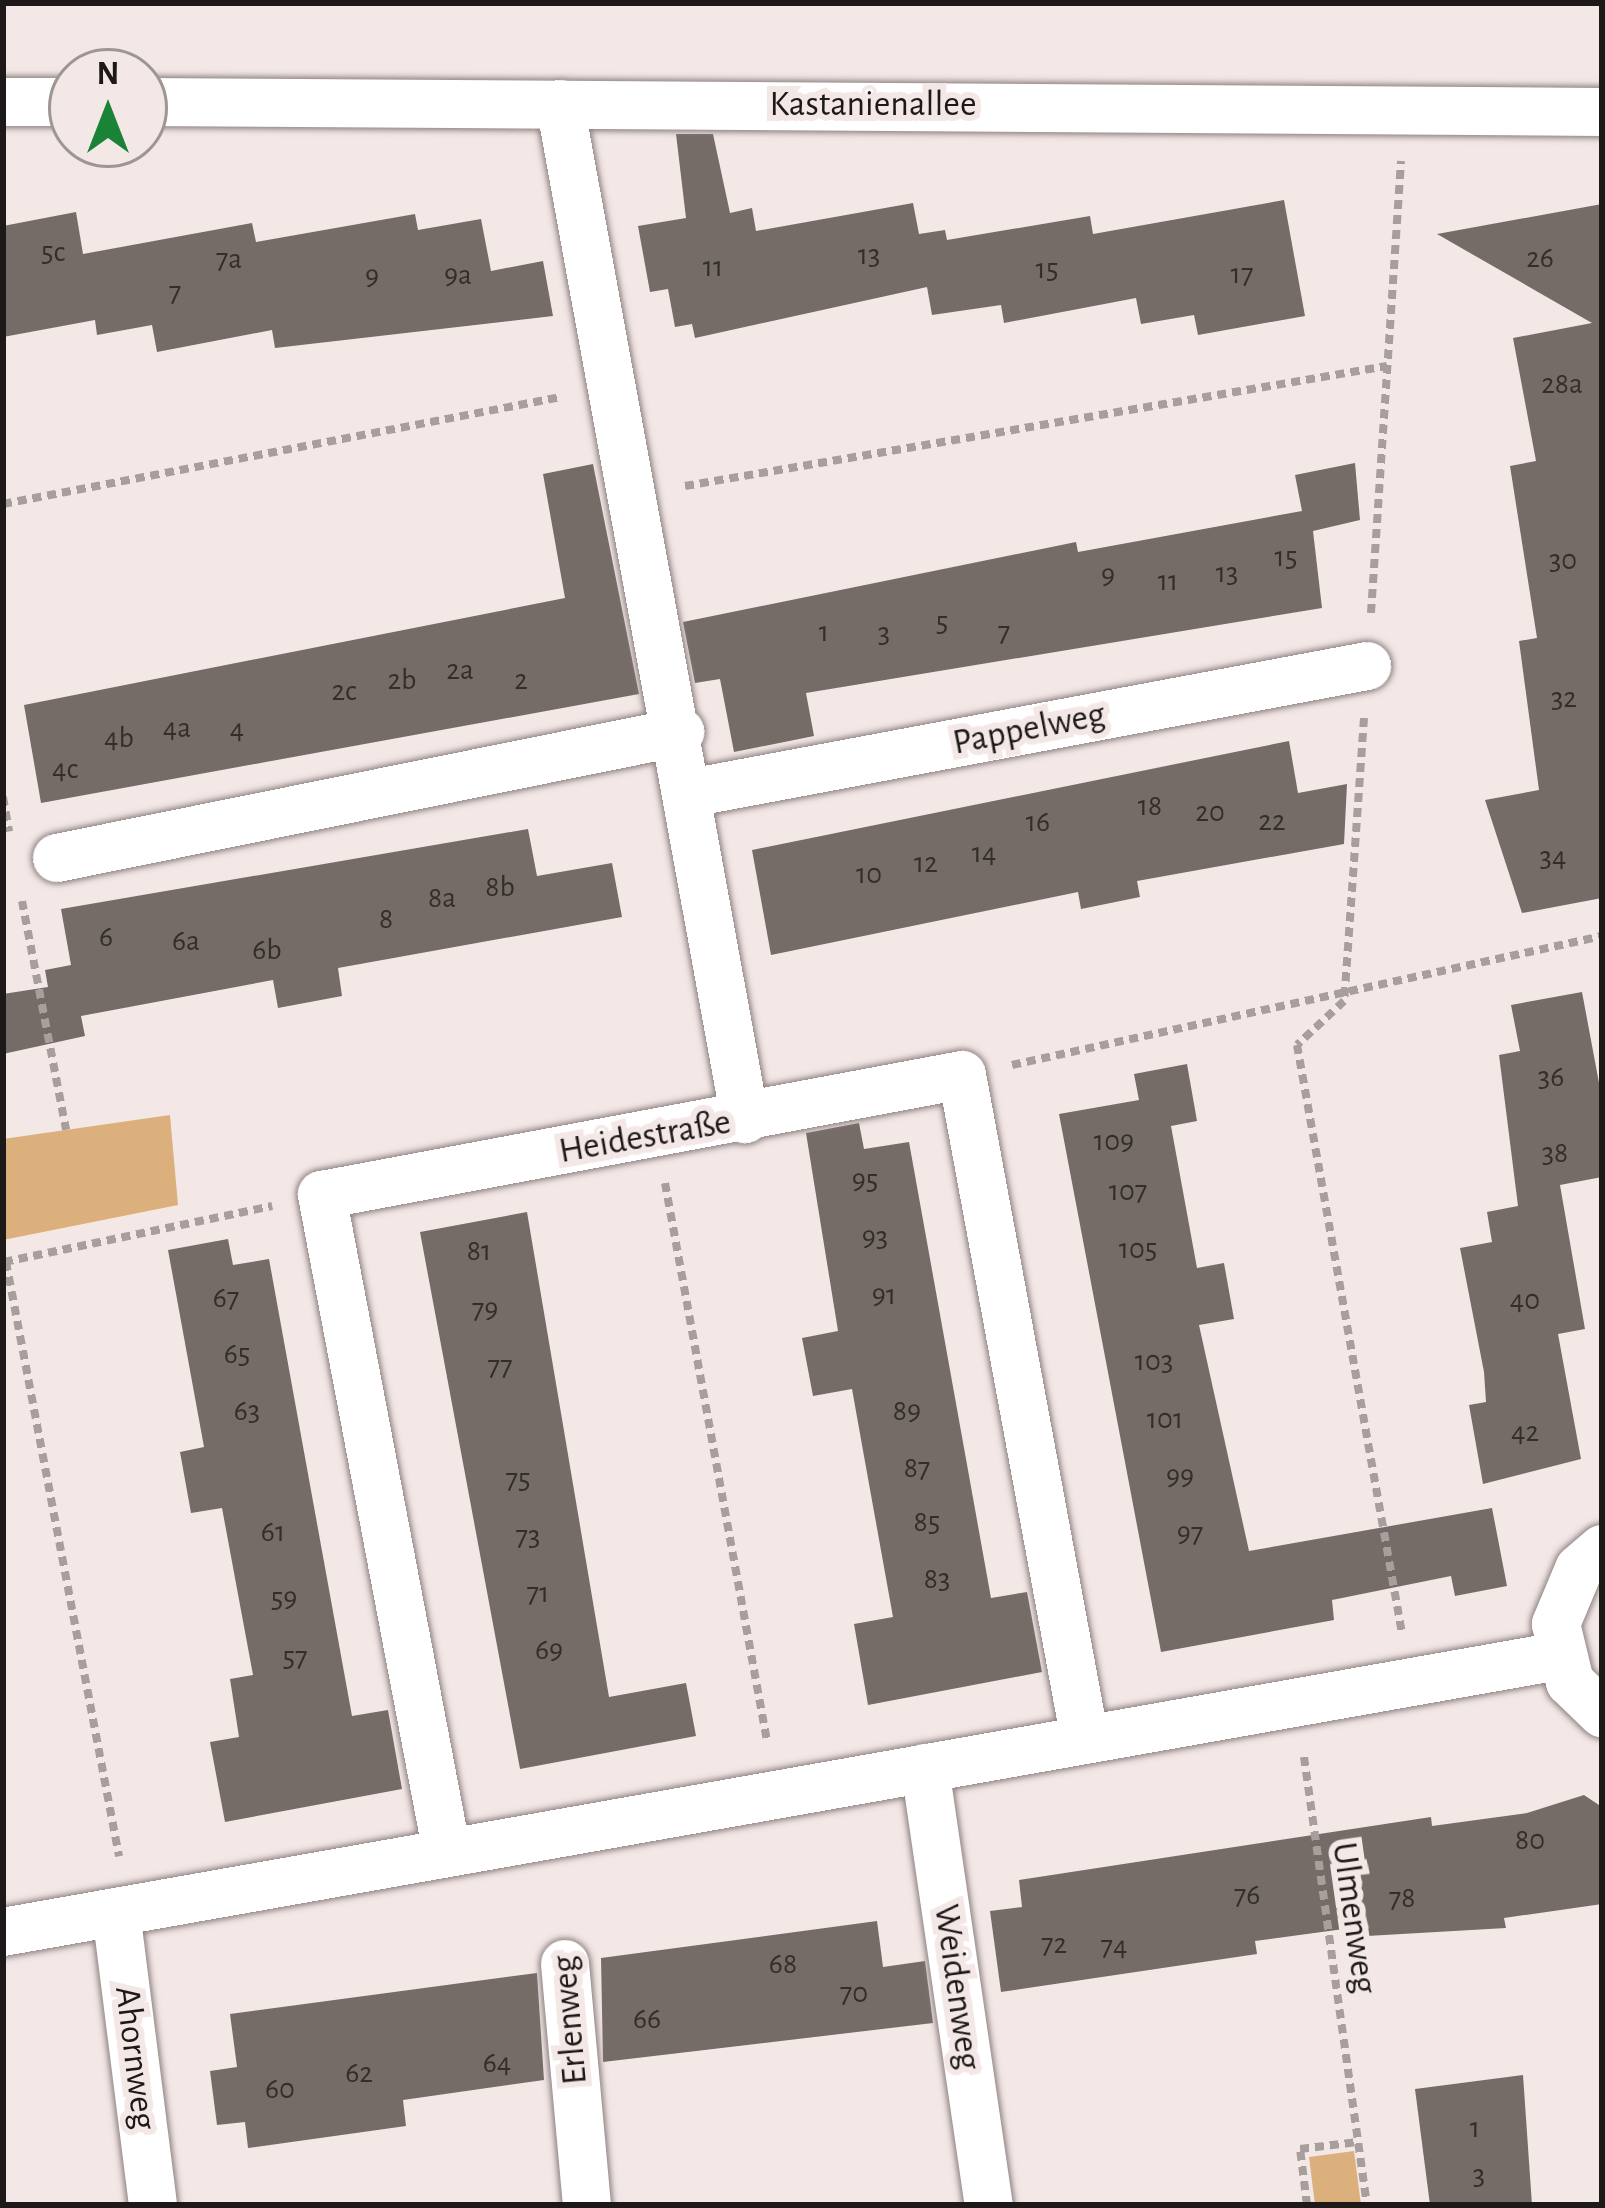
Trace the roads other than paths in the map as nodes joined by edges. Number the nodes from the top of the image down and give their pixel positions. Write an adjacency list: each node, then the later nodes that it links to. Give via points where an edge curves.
1 (3, 102): 2 (street)
2 (48, 102)
3 (168, 102): 4 (street, Kastanienallee)
4 (560, 104): 5 (street, Kastanienallee); 7 (street)
5 (1602, 112)
6 (1367, 666): 8 (street, Pappelweg)
7 (680, 732): 8 (street); 9 (street)
8 (690, 793): 10 (street)
9 (57, 858)
10 (746, 1119): 14 (street, Heidestraße, via 962,1075); 16 (street, Heidestraße, via 322,1196)
11 (1602, 1550): 12 (street, via 1564,1595)
12 (1559, 1655): 13 (street); 14 (street)
13 (1602, 1713)
14 (1085, 1740): 15 (street)
15 (925, 1768): 16 (street); 22 (street, Weidenweg)
16 (447, 1853): 17 (street)
17 (123, 1911): 18 (street); 20 (street, Ahornweg)
18 (3, 1932)
19 (565, 1964): 21 (street, Erlenweg)
20 (153, 2205)
21 (587, 2205)
22 (989, 2205)

